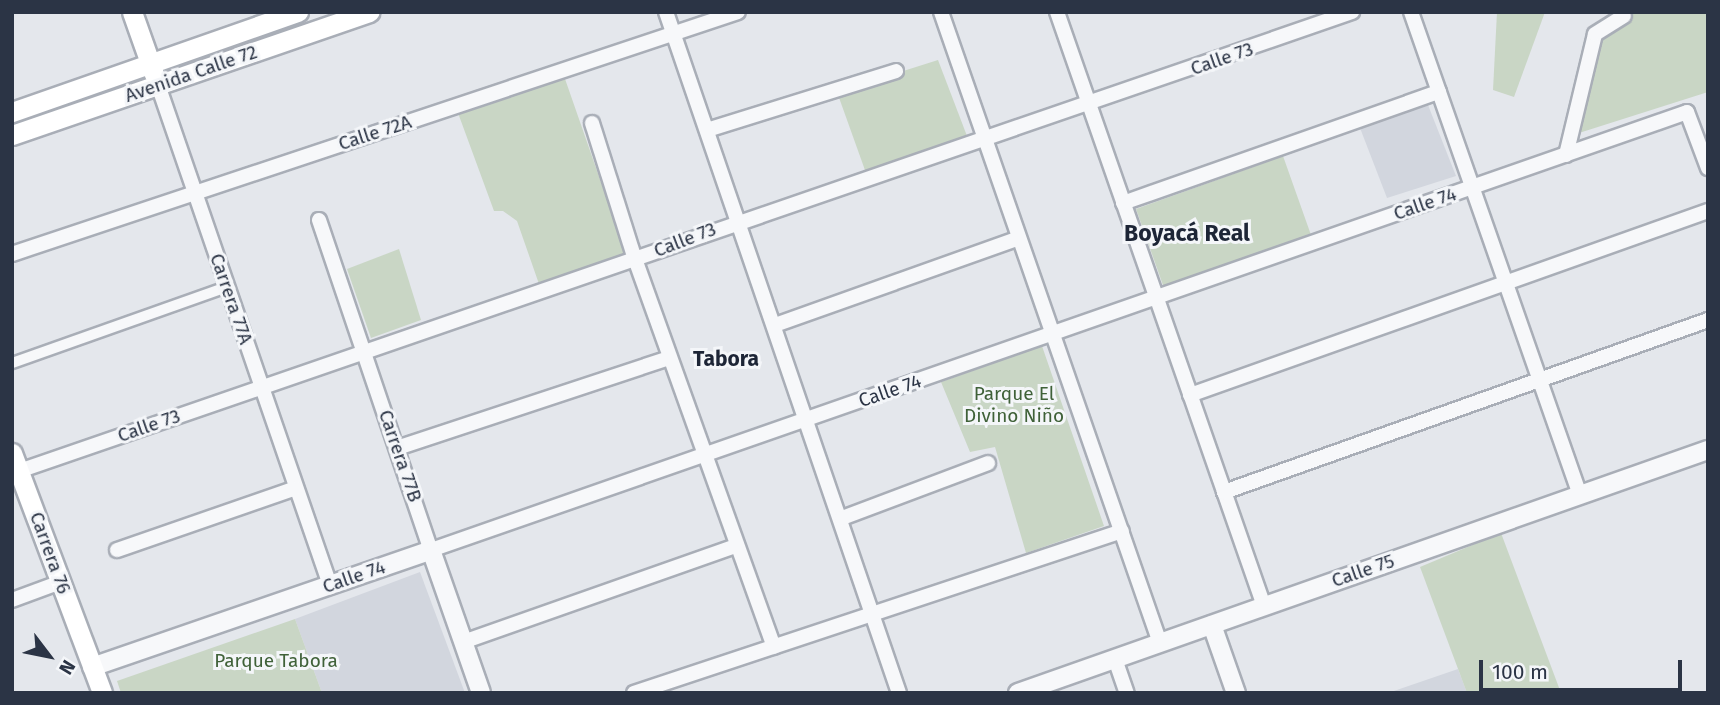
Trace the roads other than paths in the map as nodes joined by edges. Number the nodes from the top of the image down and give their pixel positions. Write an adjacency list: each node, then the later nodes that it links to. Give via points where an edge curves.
1 (132, 12): 13 (main road, Carrera 77A)
2 (298, 12): 13 (main road, Avenida Calle 72)
3 (369, 12): 15 (main road, Avenida Calle 72)
4 (666, 12): 12 (street)
5 (738, 12): 12 (street, Calle 72A)
6 (941, 12): 22 (street)
7 (1074, 12): 10 (street)
8 (1352, 12): 17 (street, Calle 73)
9 (1411, 12): 16 (street)
10 (1058, 15): 17 (street)
11 (1624, 16): 23 (street, via 1595,34)
12 (673, 34): 20 (street); 26 (street, Calle 72A)
13 (150, 64): 15 (main road, Carrera 77A); 18 (main road, Avenida Calle 72)
14 (896, 71): 20 (street)
15 (158, 85): 21 (main road, Avenida Calle 72); 26 (street, Carrera 77A)
16 (1439, 92): 25 (street); 27 (street)
17 (1089, 105): 22 (street, Calle 73); 27 (street)
18 (12, 111)
19 (592, 123): 33 (street)
20 (707, 130): 30 (street)
21 (12, 135)
22 (985, 140): 30 (street, Calle 73); 31 (street)
23 (1566, 155): 24 (street, Calle 74, via 1687,112); 25 (street, Calle 74)
24 (1708, 168)
25 (1472, 188): 34 (street); 36 (street, Calle 74)
26 (195, 193): 32 (street, Calle 72A); 35 (street, Carrera 77A)
27 (1124, 203): 36 (street)
28 (1708, 211): 34 (street)
29 (319, 220): 40 (street, Carrera 77B)
30 (738, 220): 33 (street, Calle 73); 38 (street)
31 (1016, 239): 38 (street); 39 (street)
32 (12, 254)
33 (635, 259): 40 (street, Calle 73); 41 (street)
34 (1506, 283): 43 (street); 45 (street)
35 (227, 287): 42 (street); 44 (street, Carrera 77A)
36 (1157, 299): 39 (street, Calle 74); 45 (street)
37 (1708, 320): 43 (street)
38 (775, 325): 46 (street)
39 (1053, 335): 46 (street, Calle 74); 57 (street)
40 (363, 351): 44 (street, Calle 73); 47 (street, Carrera 77B)
41 (669, 358): 47 (street); 50 (street)
42 (12, 363)
43 (1540, 381): 54 (street); 55 (street)
44 (261, 386): 52 (street, Calle 73); 53 (street, Carrera 77A)
45 (1190, 395): 54 (street)
46 (807, 420): 50 (street, Calle 74); 56 (street)
47 (397, 449): 60 (street, Carrera 77B)
48 (1708, 450): 55 (street, Calle 75)
49 (12, 453): 52 (main road, Carrera 76)
50 (705, 455): 58 (street); 60 (street, Calle 74)
51 (988, 463): 56 (street)
52 (19, 471): 61 (main road, Carrera 76)
53 (296, 488): 59 (street); 62 (street, Carrera 77A)
54 (1224, 492): 64 (street)
55 (1580, 495): 64 (street, Calle 75)
56 (842, 518): 65 (street)
57 (1122, 531): 65 (street); 68 (street)
58 (736, 546): 67 (street); 69 (street)
59 (117, 550)
60 (431, 550): 62 (street, Calle 74); 67 (street, Carrera 77B)
61 (61, 582): 63 (street); 71 (main road, Carrera 76)
62 (330, 585): 71 (street, Calle 74)
63 (12, 600)
64 (1264, 606): 66 (street, Calle 75)
65 (875, 616): 69 (street); 75 (street)
66 (1212, 625): 68 (street, Calle 75); 78 (street)
67 (463, 642): 73 (street, Carrera 77B)
68 (1160, 643): 70 (street, Calle 75)
69 (774, 647): 74 (street)
70 (1115, 659): 76 (street, Calle 75); 77 (street)
71 (92, 667): 72 (main road, Carrera 76)
72 (102, 693)
73 (481, 693)
74 (634, 693)
75 (899, 693)
76 (1018, 693)
77 (1127, 693)
78 (1236, 693)

